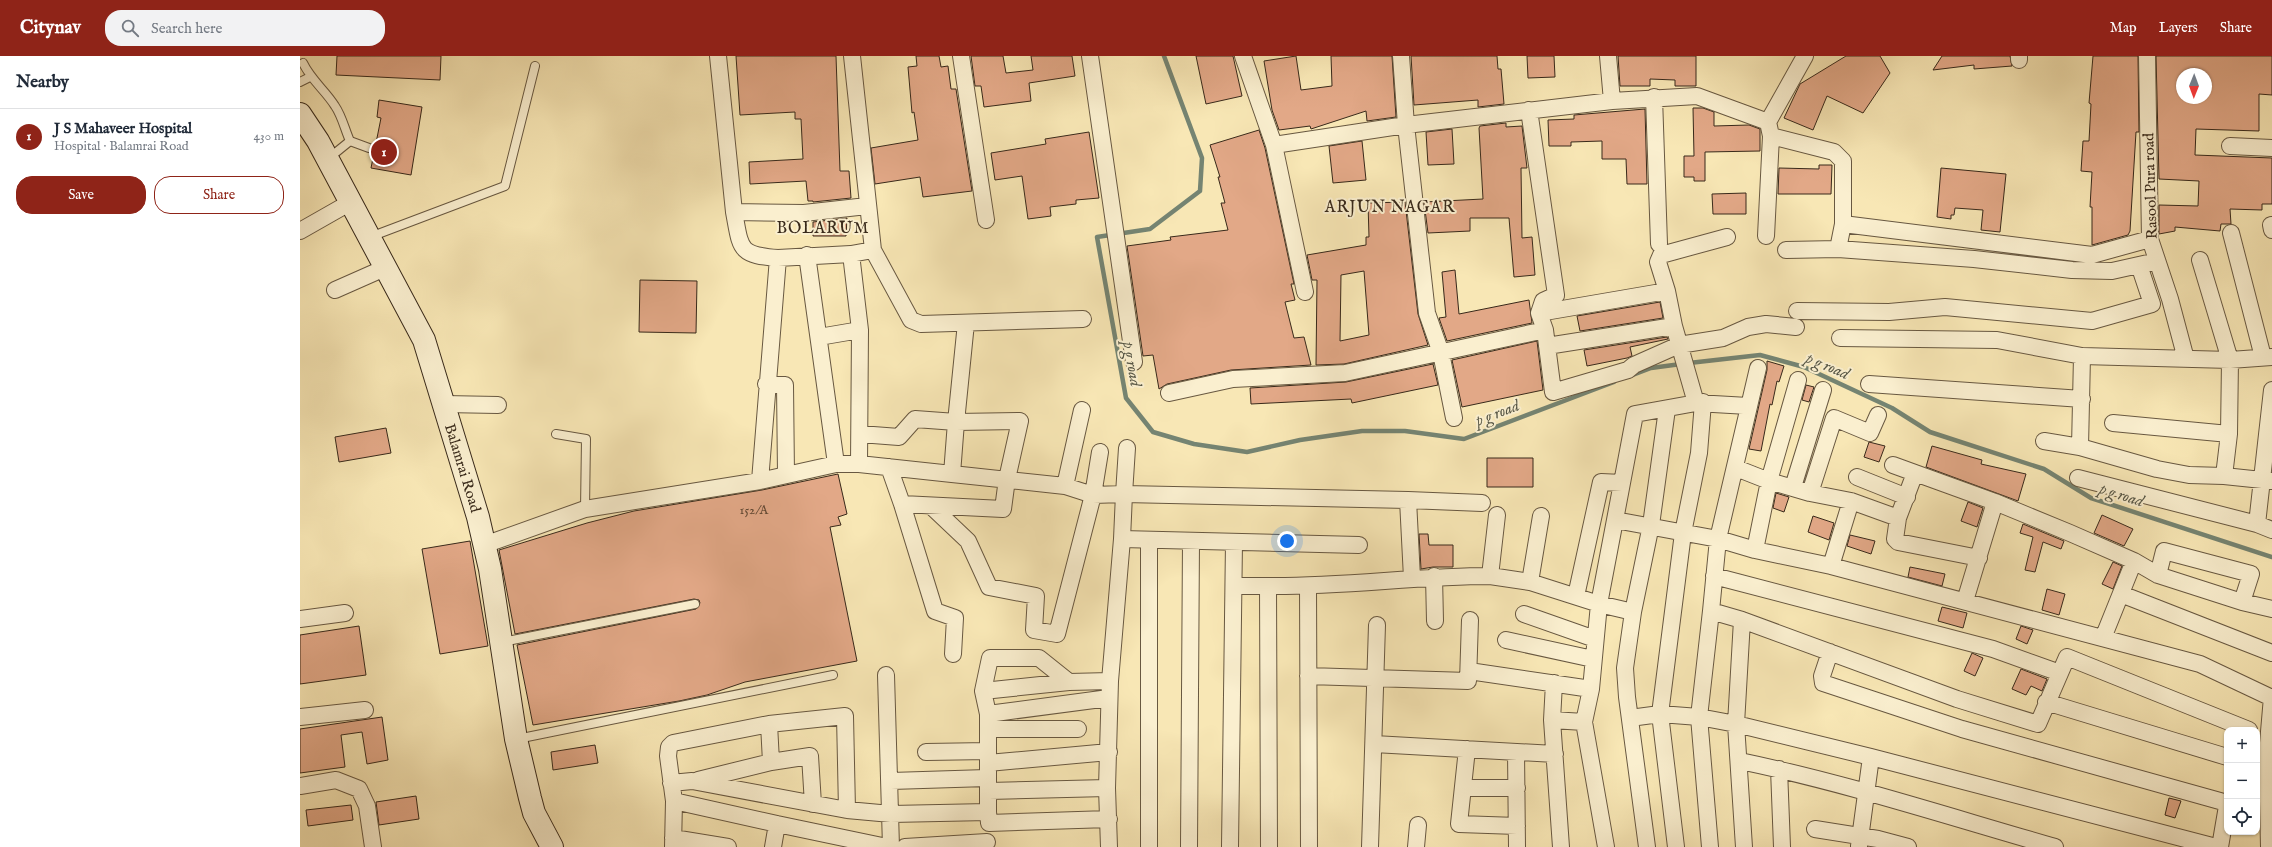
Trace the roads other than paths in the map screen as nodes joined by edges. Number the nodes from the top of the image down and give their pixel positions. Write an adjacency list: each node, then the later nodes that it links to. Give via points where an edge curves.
1 (718, 56): 28 (street)
2 (852, 56): 27 (street)
3 (961, 56): 29 (street)
4 (1090, 56): 67 (street)
5 (1243, 56): 21 (street)
6 (1402, 56): 18 (street)
7 (1608, 56): 15 (street)
8 (1805, 56): 19 (street)
9 (2147, 56): 36 (street, Rasool Pura road)
10 (303, 63): 12 (lane)
11 (535, 66): 34 (lane, via 505,186)
12 (310, 76): 13 (lane); 20 (lane, via 337,108)
13 (300, 82)
14 (1654, 98): 15 (street); 19 (street, via 1697,96); 37 (street)
15 (1612, 100): 16 (street)
16 (1529, 110): 18 (street); 52 (street, via 1556,295 1543,301)
17 (300, 114): 25 (street, Balamrai Road)
18 (1406, 124): 21 (street); 62 (street, via 1428,313)
19 (1769, 129): 30 (street, via 1834,152 1843,161); 33 (street)
20 (350, 141): 23 (lane); 25 (lane)
21 (1274, 146): 50 (street)
22 (2230, 146): 24 (street)
23 (369, 148)
24 (2272, 148)
25 (328, 158): 26 (street, Balamrai Road)
26 (351, 202): 31 (street); 34 (street, Balamrai Road)
27 (867, 206): 28 (street, via 804,213); 39 (street)
28 (734, 212): 43 (street, via 739,241 746,251 754,256)
29 (986, 220)
30 (1844, 224): 36 (street, via 2092,255); 38 (street)
31 (300, 231)
32 (2231, 233): 64 (street)
33 (1766, 236)
34 (370, 237): 47 (street, Balamrai Road)
35 (1727, 237): 49 (street, via 1661,255 1658,262)
36 (2150, 239): 45 (street, Rasool Pura road)
37 (1659, 244)
38 (1838, 249): 40 (street); 46 (street, via 1974,259 2072,270 2112,271)
39 (873, 250): 41 (street); 54 (street, via 911,320 921,324)
40 (1786, 250)
41 (851, 254): 42 (street); 57 (street)
42 (807, 255): 43 (street); 58 (street)
43 (778, 258): 70 (street)
44 (2200, 260): 66 (street)
45 (2157, 261): 46 (street); 65 (street, Rasool Pura road)
46 (2139, 265): 51 (street, via 2152,304 2092,321 1945,307 1889,312)
47 (387, 267): 48 (street); 77 (street, Balamrai Road, via 424,340)
48 (335, 290)
49 (1667, 291): 52 (street); 55 (street)
50 (1305, 292)
51 (1797, 311)
52 (1539, 313): 59 (street)
53 (1083, 319): 54 (street)
54 (966, 323): 84 (street)
55 (1674, 326): 59 (street); 61 (street)
56 (1796, 327): 61 (street, via 1766,324 1748,327 1723,338)
57 (860, 330): 58 (street); 87 (street)
58 (818, 337): 93 (street)
59 (1546, 338): 61 (street, via 1552,392 1628,370 1634,365); 62 (street)
60 (1840, 338): 63 (street, via 1997,340)
61 (1679, 347): 76 (street)
62 (1441, 353): 74 (street, via 1345,373 1233,379); 83 (street)
63 (2082, 356): 65 (street); 75 (street)
64 (2268, 357): 66 (street)
65 (2186, 359): 66 (street)
66 (2230, 360): 88 (street)
67 (1134, 362)
68 (1758, 368): 79 (street)
69 (1798, 380): 107 (street)
70 (766, 384): 100 (street, via 785,385); 106 (street)
71 (1869, 384): 75 (street)
72 (1823, 390): 110 (street)
73 (2272, 390): 105 (street)
74 (1169, 393)
75 (2082, 400): 90 (street)
76 (1699, 403): 79 (street); 80 (street); 129 (street, via 1699,453)
77 (444, 404): 78 (street); 135 (street, Balamrai Road)
78 (498, 405)
79 (1748, 406): 97 (street)
80 (1667, 409): 108 (street, via 1635,414); 127 (street)
81 (1082, 410): 109 (street)
82 (1878, 415): 111 (street, via 1870,433 1834,418)
83 (1454, 418)
84 (956, 422): 87 (street, via 915,419 899,437); 99 (street); 104 (street, via 1020,421)
85 (2113, 423): 88 (street)
86 (556, 434): 121 (lane, via 586,439)
87 (860, 434): 94 (street)
88 (2228, 434): 101 (street)
89 (2044, 440): 90 (street)
90 (2080, 447): 101 (street, via 2188,475)
91 (1127, 448): 112 (street)
92 (1100, 452): 113 (street)
93 (836, 464): 94 (street); 100 (street)
94 (858, 464): 96 (street)
95 (1893, 465): 98 (street)
96 (889, 467): 99 (street); 119 (street)
97 (1736, 468): 107 (street); 131 (street)
98 (1915, 473): 114 (street); 117 (street)
99 (952, 474): 104 (street)
100 (786, 475): 106 (street)
101 (2224, 476): 105 (street)
102 (1857, 477): 114 (street)
103 (2078, 478): 126 (street)
104 (1006, 479): 109 (street); 120 (street, via 1003,509)
105 (2266, 480): 126 (street)
106 (760, 481): 121 (street)
107 (1769, 481): 110 (street); 137 (street)
108 (1622, 483): 125 (street); 151 (street, via 1601,482)
109 (1065, 486): 113 (street)
110 (1793, 487): 111 (street)
111 (1810, 493): 116 (street)
112 (1124, 494): 113 (street); 115 (street); 130 (street)
113 (1093, 495): 120 (street, via 1057,634 1034,630 1036,596 989,587 968,541)
114 (1907, 497): 124 (street)
115 (1408, 500): 118 (street); 145 (street)
116 (1851, 501): 124 (street); 140 (street)
117 (1995, 502): 138 (street); 139 (street)
118 (1482, 503)
119 (902, 504): 120 (street); 172 (street, via 935,611 955,618)
120 (931, 506)
121 (585, 509): 135 (street)
122 (1498, 515): 143 (street)
123 (1541, 516): 146 (street)
124 (1898, 518): 138 (street, via 1894,539 1898,542)
125 (1615, 520): 127 (street); 155 (street)
126 (2257, 524): 128 (street)
127 (1651, 525): 129 (street); 158 (street)
128 (2272, 530)
129 (1683, 533): 131 (street); 189 (street)
130 (1122, 539): 132 (street); 180 (street)
131 (1718, 539): 137 (street); 144 (street)
132 (1149, 540): 133 (street); 245 (street)
133 (1191, 541): 134 (street); 246 (street)
134 (1234, 542): 136 (street); 147 (street)
135 (484, 545): 169 (street, Balamrai Road)
136 (1359, 545)
137 (1755, 550): 140 (street)
138 (1979, 558): 152 (street)
139 (2134, 561): 141 (street); 150 (street)
140 (1831, 566): 152 (street)
141 (2158, 575): 153 (street); 153 (street, via 2164,551 2251,574)
142 (1434, 576): 143 (street); 145 (street); 164 (street)
143 (1490, 576): 146 (street)
144 (1714, 576): 157 (street); 175 (street, via 1993,649)
145 (1412, 578): 149 (street)
146 (1530, 582): 151 (street)
147 (1234, 586): 148 (street); 247 (street)
148 (1268, 586): 149 (street); 248 (street)
149 (1308, 586): 178 (street)
150 (2121, 594): 166 (street); 171 (street)
151 (1576, 596): 155 (street)
152 (1965, 601): 166 (street)
153 (2242, 602): 156 (street)
154 (695, 604): 169 (lane)
155 (1599, 604): 158 (street); 167 (street)
156 (2272, 609)
157 (1711, 611): 163 (street); 191 (street)
158 (1633, 612): 192 (street, via 1625,668)
159 (345, 613): 161 (street)
160 (1524, 614): 167 (street)
161 (300, 619)
162 (1470, 620): 174 (street)
163 (1742, 620): 170 (street); 197 (street)
164 (1435, 621)
165 (1377, 625): 179 (street)
166 (2103, 638): 186 (street, via 2200,664)
167 (1595, 639): 173 (street)
168 (1506, 640): 173 (street)
169 (502, 643): 201 (street, Balamrai Road)
170 (1830, 652): 187 (street, via 1957,699 2038,724); 223 (street, via 1822,676 1823,683 1962,729)
171 (2272, 653)
172 (953, 654)
173 (1593, 659): 183 (street)
174 (1469, 671): 179 (street, via 1468,681); 182 (street)
175 (2060, 673): 187 (street); 198 (street, via 2067,657)
176 (833, 675): 201 (lane)
177 (886, 675): 215 (street)
178 (1308, 676): 179 (street); 249 (street)
179 (1375, 678): 202 (street)
180 (1110, 681): 181 (street); 185 (street)
181 (1068, 682): 184 (street); 184 (street, via 1039,658 990,658)
182 (1554, 684): 183 (street); 193 (street)
183 (1590, 689): 195 (street)
184 (983, 691): 194 (street)
185 (1109, 698): 194 (street); 205 (street)
186 (2272, 698): 199 (street); 264 (street, via 2267,755)
187 (2046, 702): 208 (street)
188 (365, 710): 190 (street)
189 (1660, 714): 191 (street); 192 (street); 256 (street)
190 (300, 717)
191 (1700, 717): 197 (street); 257 (street)
192 (1630, 718): 255 (street)
193 (1552, 720): 195 (street); 207 (street)
194 (988, 722): 200 (street); 212 (street)
195 (1584, 722): 254 (street)
196 (769, 724): 211 (street); 216 (street, via 673,743 668,752); 225 (street, via 845,716)
197 (1736, 724): 209 (street); 210 (street)
198 (2242, 727)
199 (2252, 727)
200 (1078, 728)
201 (516, 739): 238 (street, Balamrai Road, via 534,813)
202 (1374, 744): 203 (street); 250 (street)
203 (1467, 750): 206 (street); 219 (street)
204 (926, 752): 212 (street)
205 (1109, 752): 212 (street); 218 (street)
206 (1516, 752): 207 (street); 220 (street)
207 (1555, 754): 253 (street)
208 (2224, 756)
209 (1871, 757): 221 (street); 262 (street)
210 (1740, 761): 213 (street); 258 (street)
211 (771, 762): 214 (street); 224 (street, via 810,756)
212 (988, 764): 215 (street); 218 (street, via 989,791); 226 (street)
213 (1779, 769): 221 (street); 259 (street)
214 (692, 781): 216 (street); 224 (street)
215 (891, 781): 227 (street)
216 (672, 783): 222 (street)
217 (300, 786): 237 (street, via 336,780 359,789 367,806)
218 (1107, 788): 228 (street)
219 (1464, 788): 220 (street); 232 (street, via 1459,824)
220 (1517, 788): 232 (street)
221 (1865, 792): 234 (street); 261 (street)
222 (674, 801): 230 (street); 235 (street)
223 (2224, 803)
224 (813, 804): 225 (street)
225 (847, 810): 227 (street)
226 (988, 812): 227 (street); 228 (street, via 989,823); 236 (street)
227 (891, 814): 242 (street)
228 (1109, 819): 244 (street)
229 (2224, 822): 263 (street)
230 (776, 824): 240 (street); 241 (street)
231 (1418, 825): 251 (street)
232 (1517, 826): 252 (street)
233 (1815, 829): 234 (street)
234 (1859, 842): 260 (street)
235 (673, 843): 239 (street)
236 (987, 844): 243 (street)
237 (373, 847)
238 (552, 847)
239 (728, 847)
240 (773, 847)
241 (887, 847)
242 (891, 847)
243 (905, 847)
244 (1109, 847)
245 (1149, 847)
246 (1189, 847)
247 (1230, 847)
248 (1269, 847)
249 (1309, 847)
250 (1370, 847)
251 (1416, 847)
252 (1517, 847)
253 (1561, 847)
254 (1606, 847)
255 (1647, 847)
256 (1676, 847)
257 (1710, 847)
258 (1744, 847)
259 (1782, 847)
260 (1908, 847)
261 (2055, 847)
262 (2216, 847)
263 (2220, 847)
264 (2269, 847)

